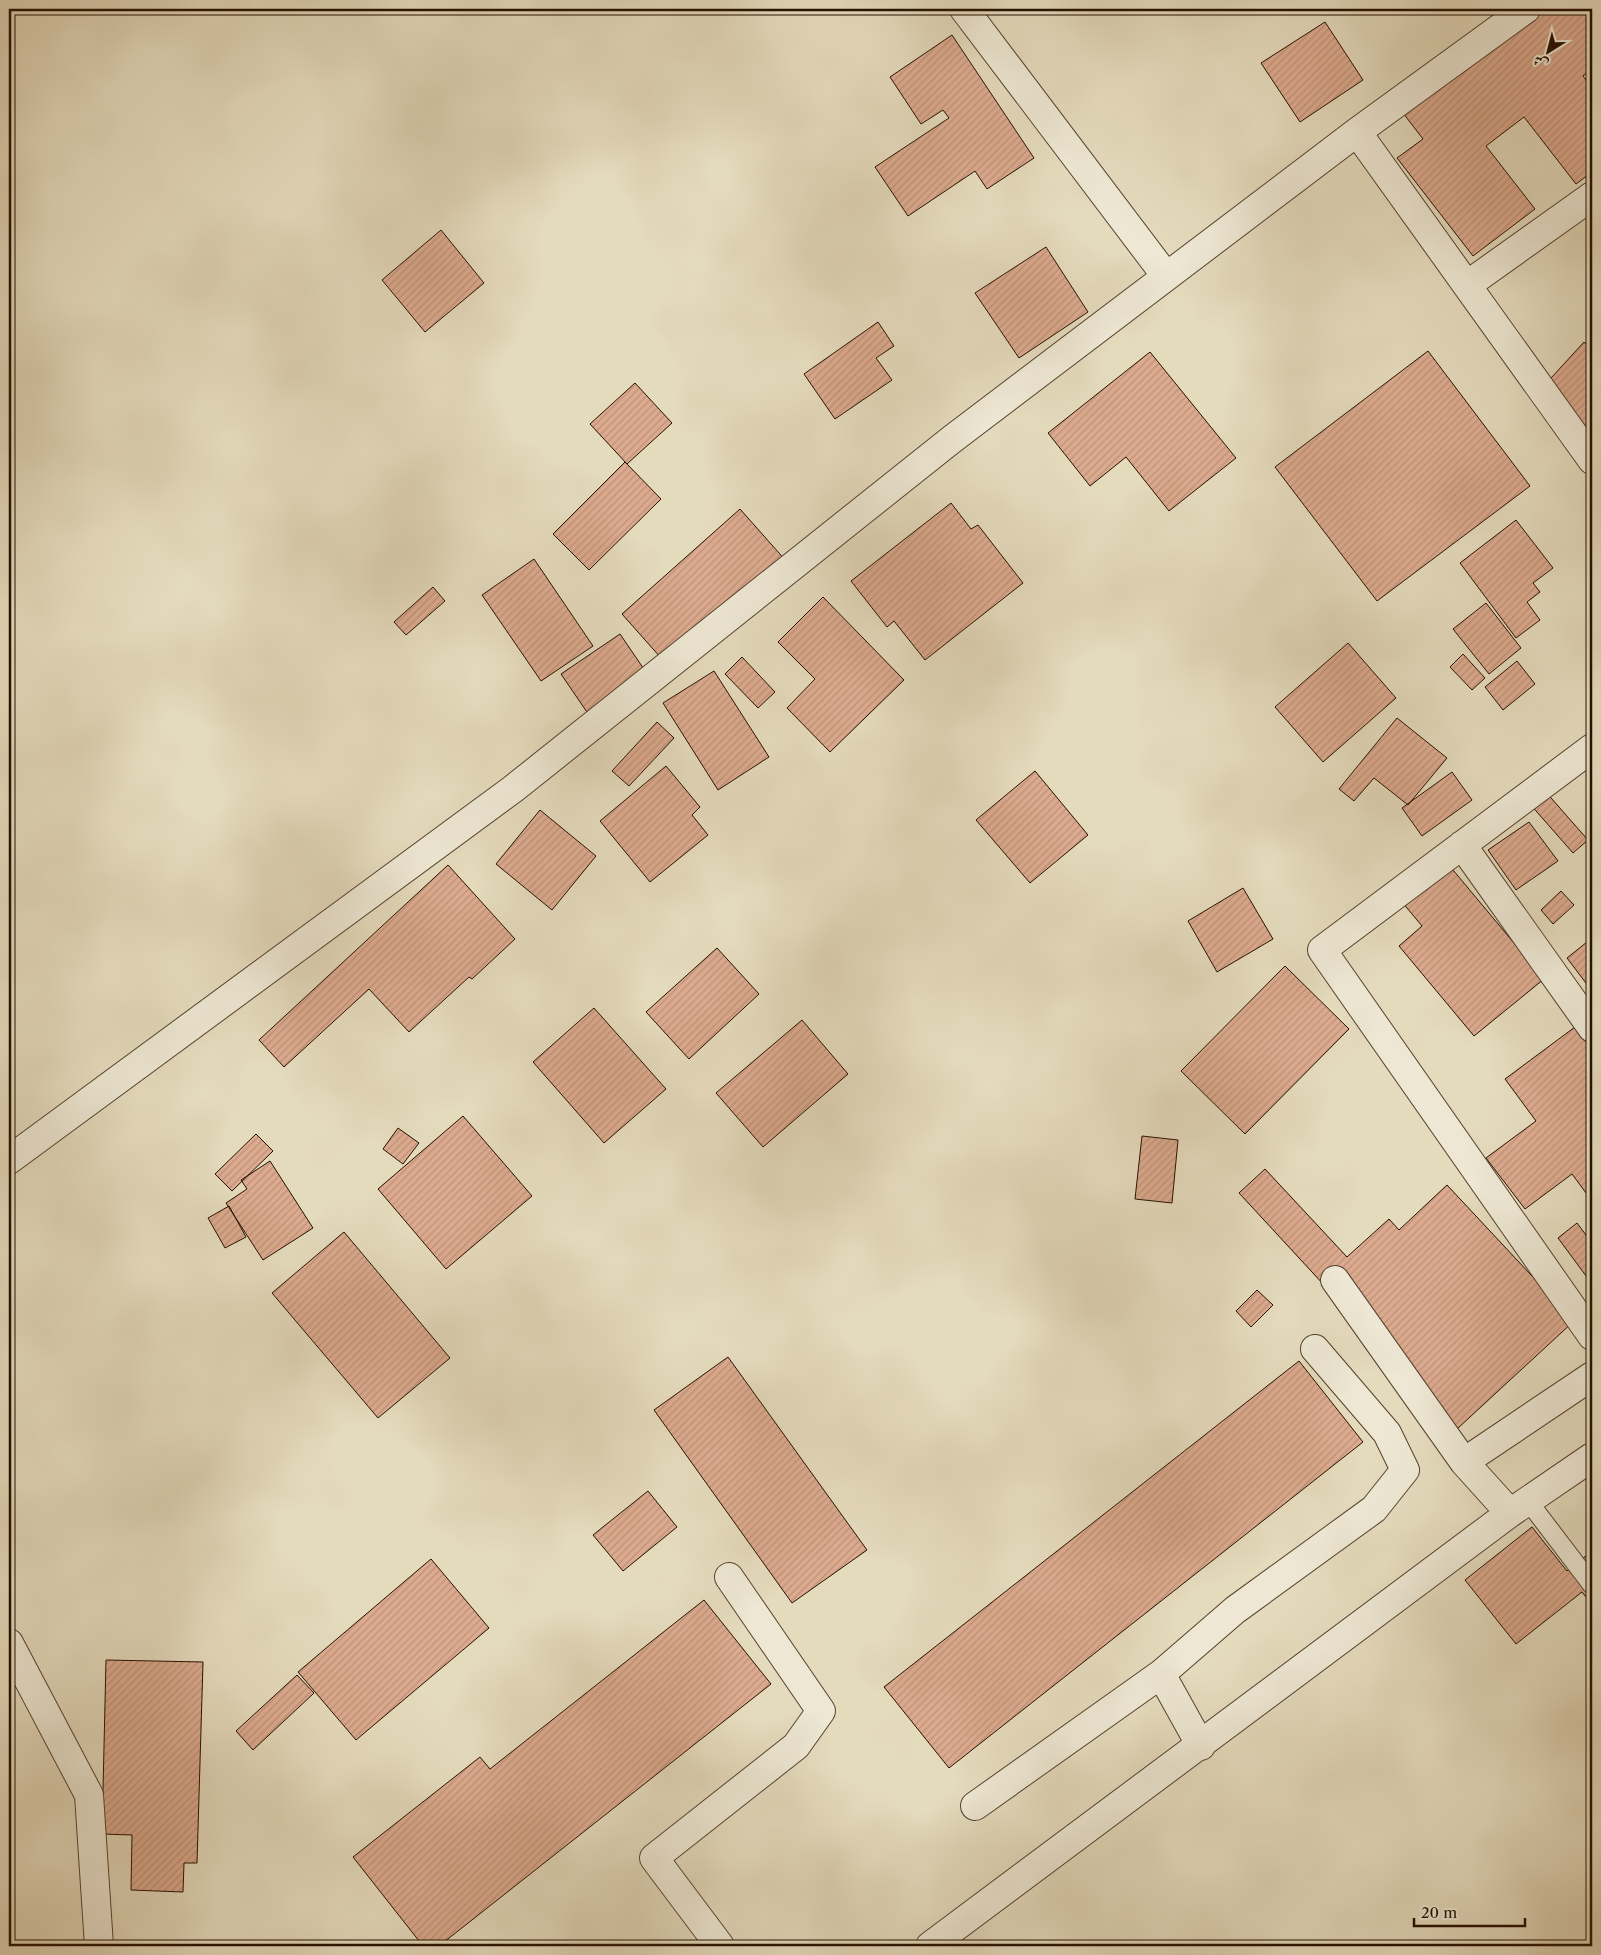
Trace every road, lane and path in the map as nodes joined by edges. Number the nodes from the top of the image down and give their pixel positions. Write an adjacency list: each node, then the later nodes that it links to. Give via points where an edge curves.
1 (964, 9): 5 (street)
2 (1526, 9): 3 (street)
3 (1357, 132): 5 (street); 6 (street)
4 (1592, 196): 6 (street)
5 (1166, 276): 11 (street, via 951,440 513,789)
6 (1467, 286): 7 (street)
7 (1588, 445)
8 (1592, 748): 9 (street)
9 (1462, 845): 10 (street); 13 (street, via 1322,950)
10 (1592, 1028)
11 (9, 1160)
12 (1335, 1280): 17 (street)
13 (1592, 1336)
14 (1315, 1349): 22 (street, via 1387,1433 1405,1470 1374,1509 1235,1610)
15 (1592, 1376): 17 (street)
16 (1592, 1457): 18 (street)
17 (1464, 1462): 18 (street)
18 (1519, 1507): 20 (lane); 23 (street)
19 (729, 1577): 26 (street, via 821,1710 796,1746 654,1858)
20 (1592, 1585)
21 (9, 1643): 25 (street, via 89,1796)
22 (1161, 1674): 23 (street); 24 (street)
23 (1201, 1746): 27 (street)
24 (975, 1806)
25 (99, 1946)
26 (720, 1946)
27 (930, 1946)

